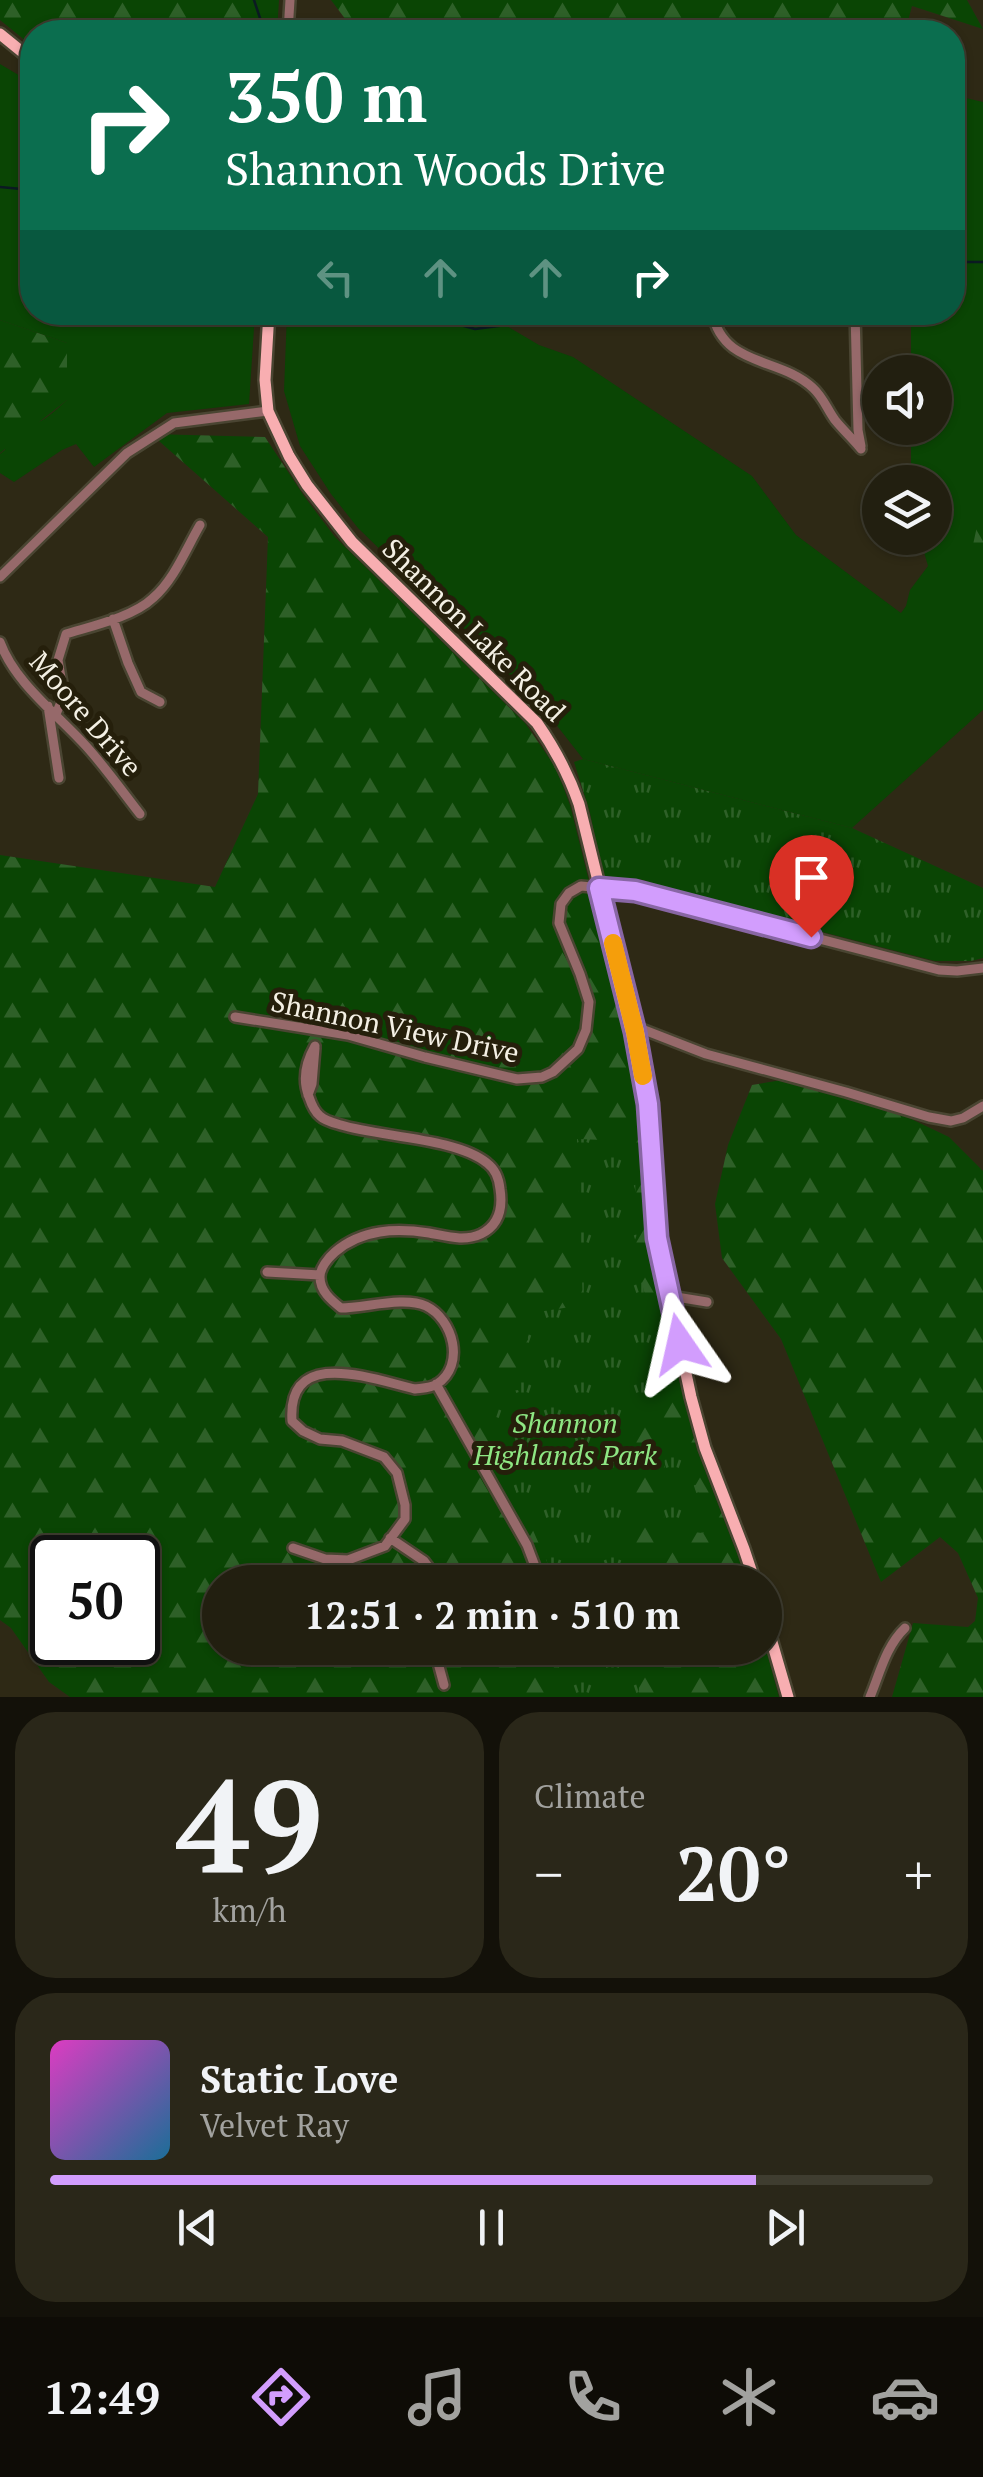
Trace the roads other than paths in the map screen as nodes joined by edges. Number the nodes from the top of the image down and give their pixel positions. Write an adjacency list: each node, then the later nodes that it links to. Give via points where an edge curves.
1 (0, 34): 2 (main road)
2 (20, 50)
3 (268, 325): 6 (main road, Shannon Lake Road)
4 (715, 325): 5 (street, via 741,354 812,386 861,449)
5 (855, 325)
6 (268, 411): 8 (street, via 174,423 127,453); 15 (main road, Shannon Lake Road, via 307,485 352,542 550,742 580,804)
7 (200, 525): 9 (street, via 165,586)
8 (0, 577)
9 (114, 619): 11 (street, via 141,692); 12 (street, via 66,634 58,660 64,694)
10 (0, 642): 12 (street, Moore Drive)
11 (160, 702)
12 (52, 710): 13 (street); 14 (street, Moore Drive)
13 (59, 778)
14 (140, 814)
15 (599, 888): 16 (street, via 635,891 939,970); 18 (main road, Shannon Lake Road); 19 (street, Shannon View Drive, via 581,886 562,904 559,923 588,1002 578,1049 553,1072 517,1079)
16 (983, 968)
17 (236, 1017): 19 (street, Shannon View Drive)
18 (634, 1026): 20 (street, via 706,1054 929,1117 963,1118); 23 (main road, Shannon Lake Road, via 648,1104 657,1238)
19 (315, 1030): 22 (street, via 304,1085 322,1119 468,1152 489,1164 502,1198 500,1215 483,1233 468,1238 376,1232 331,1255)
20 (983, 1106)
21 (267, 1272): 22 (street)
22 (320, 1275): 25 (street, via 328,1298 341,1308 411,1303 441,1317 454,1342 448,1373)
23 (670, 1296): 24 (street); 32 (main road, Shannon Lake Road, via 705,1448)
24 (707, 1302)
25 (436, 1384): 26 (street, via 415,1389 334,1372 304,1382 291,1404 292,1422 303,1431 384,1457 397,1474 405,1519); 31 (street)
26 (390, 1538): 28 (street); 30 (street)
27 (293, 1548): 28 (street)
28 (348, 1560): 29 (street)
29 (350, 1565)
30 (427, 1565)
31 (535, 1565)
32 (749, 1565)
33 (906, 1628): 38 (street, via 894,1638)
34 (438, 1665): 36 (street)
35 (779, 1665): 37 (main road)
36 (444, 1686)
37 (788, 1697)
38 (870, 1697)

